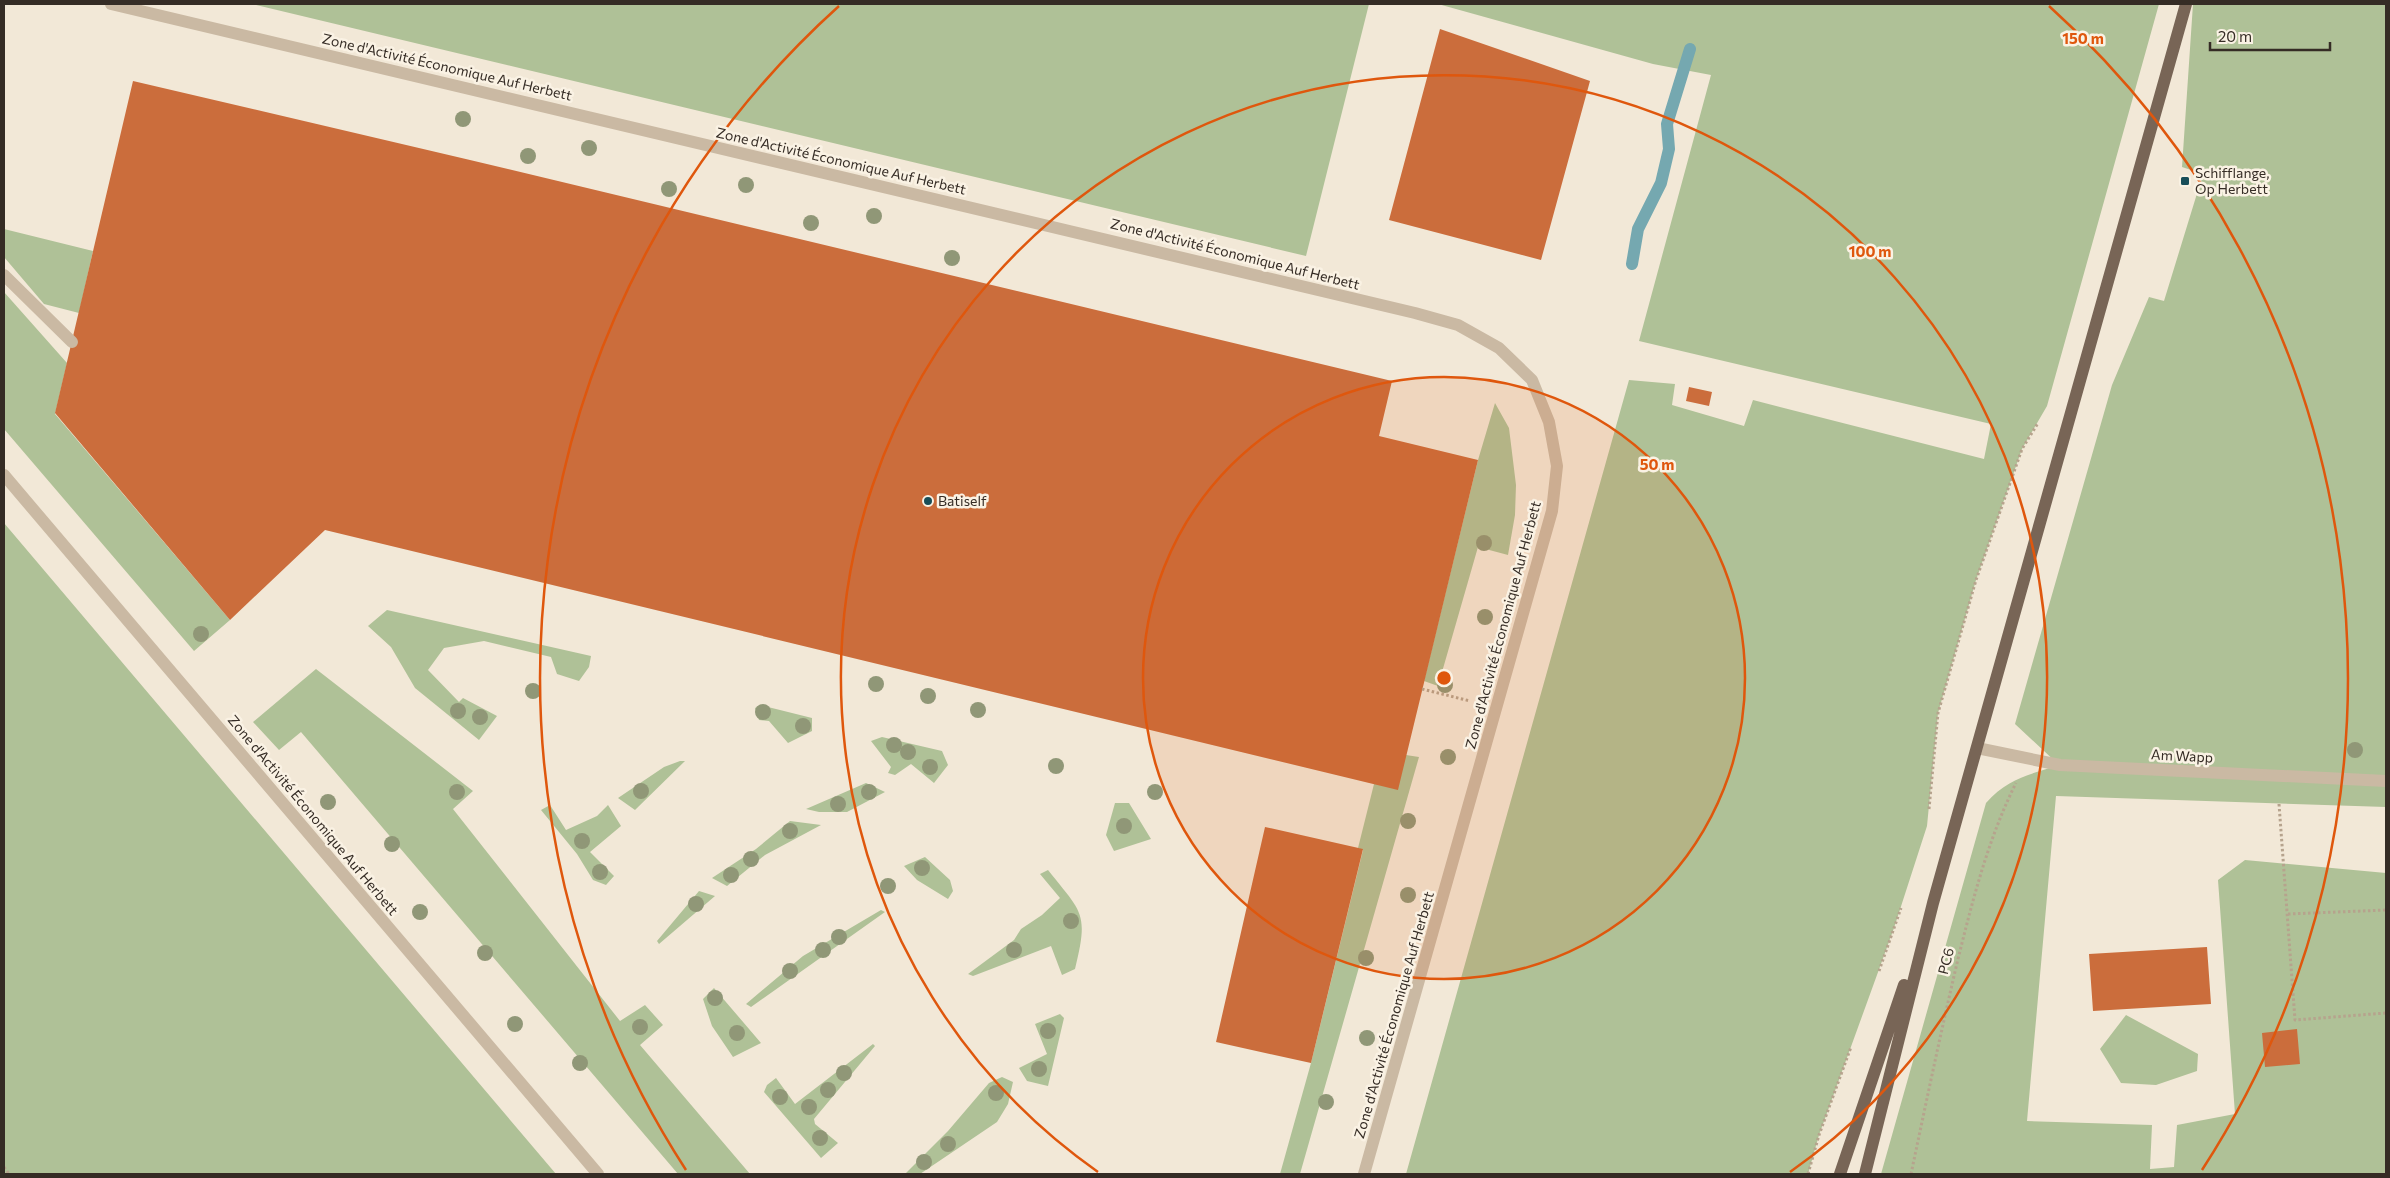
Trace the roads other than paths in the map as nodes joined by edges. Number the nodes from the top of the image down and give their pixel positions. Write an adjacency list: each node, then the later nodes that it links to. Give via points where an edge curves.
1 (111, 4): 10 (street, Zone d'Activité Économique Auf Herbett, via 1138,246 1458,325 1499,348 1532,380 1549,422 1557,466 1552,511)
2 (2186, 4): 6 (main road)
3 (4, 275): 4 (street)
4 (72, 342)
5 (4, 475): 9 (street, Zone d'Activité Économique Auf Herbett)
6 (1977, 748): 7 (street, Am Wapp, via 2060,765); 8 (main road)
7 (2386, 781)
8 (1932, 903): 11 (main road); 12 (main road)
9 (598, 1174)
10 (1364, 1174)
11 (1840, 1174)
12 (1865, 1174)

